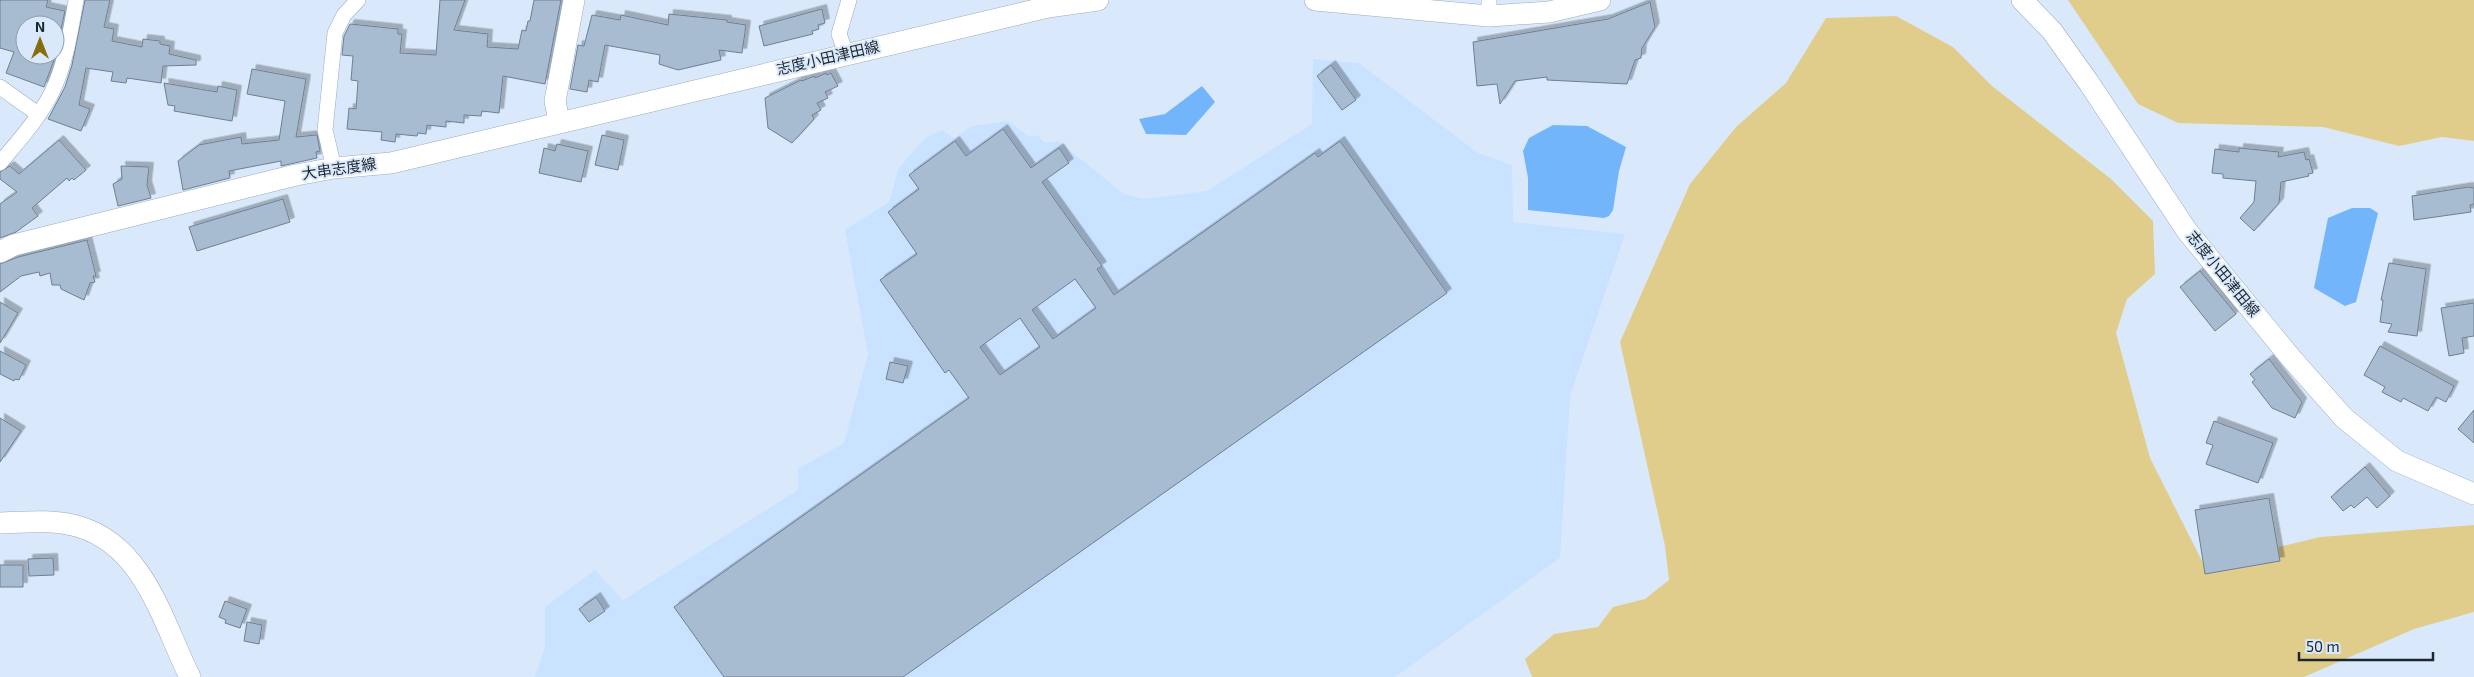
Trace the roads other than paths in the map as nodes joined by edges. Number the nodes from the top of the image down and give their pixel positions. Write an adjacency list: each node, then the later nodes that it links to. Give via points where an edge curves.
1 (76, 0): 13 (street, via 68,48 56,85)
2 (358, 0): 16 (street, via 335,33 325,130)
3 (574, 0): 14 (main road, via 554,101)
4 (849, 0): 11 (street, via 839,34)
5 (1098, 0): 9 (main road, 志度小田津田線)
6 (1315, 0): 10 (main road)
7 (1600, 0): 10 (main road, via 1548,12)
8 (2022, 0): 18 (main road, 志度小田津田線, via 2052,31 2187,231 2344,418 2397,461)
9 (1048, 4): 11 (main road, 志度小田津田線)
10 (1489, 8)
11 (846, 54): 14 (main road, 志度小田津田線)
12 (0, 87): 13 (street)
13 (38, 114): 15 (street)
14 (559, 121): 16 (main road, 大串志度線, via 391,162)
15 (0, 163)
16 (334, 168): 17 (main road, 大串志度線, via 14,245)
17 (0, 252)
18 (2474, 494)
19 (0, 523): 20 (main road, via 45,521 80,526 108,539 132,562 160,610)
20 (190, 677)

